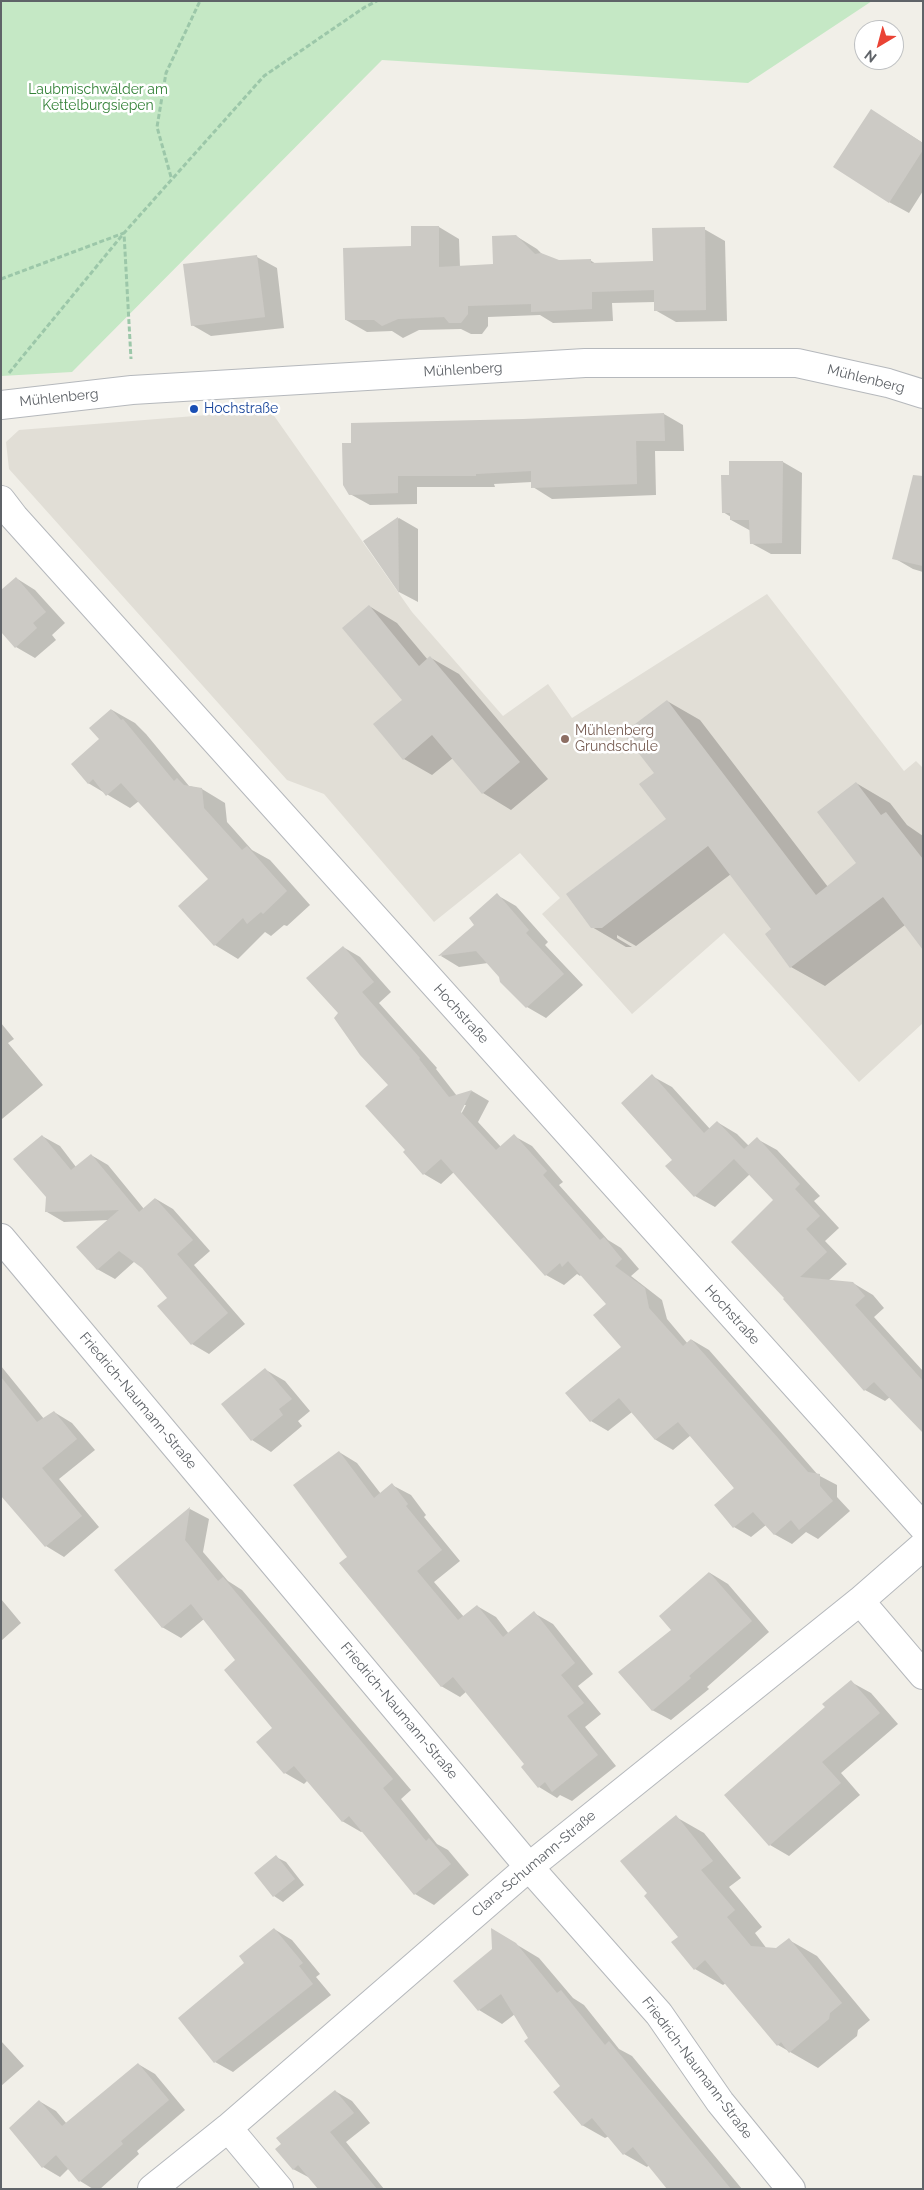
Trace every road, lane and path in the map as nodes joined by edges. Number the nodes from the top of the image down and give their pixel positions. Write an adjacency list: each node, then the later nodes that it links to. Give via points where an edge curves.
1 (200, 1): 3 (path, via 166,73 157,127)
2 (377, 1): 3 (path, via 264,76)
3 (172, 178): 4 (path)
4 (124, 233): 5 (path); 6 (path); 7 (path)
5 (1, 279)
6 (6, 377)
7 (132, 390): 8 (street, Mühlenberg, via 586,363 797,363); 9 (street, Mühlenberg)
8 (923, 394)
9 (1, 404)
10 (1, 500): 12 (street, Hochstraße)
11 (1, 1238): 16 (street, Friedrich-Naumann-Straße)
12 (923, 1527)
13 (923, 1546): 14 (street, Clara-Schumann-Straße)
14 (860, 1601): 15 (street); 16 (street, Clara-Schumann-Straße)
15 (923, 1675)
16 (529, 1867): 17 (street, Clara-Schumann-Straße); 20 (street, Friedrich-Naumann-Straße, via 659,2014 720,2102)
17 (228, 2128): 18 (street, Clara-Schumann-Straße); 19 (street)
18 (152, 2189)
19 (279, 2189)
20 (791, 2189)

